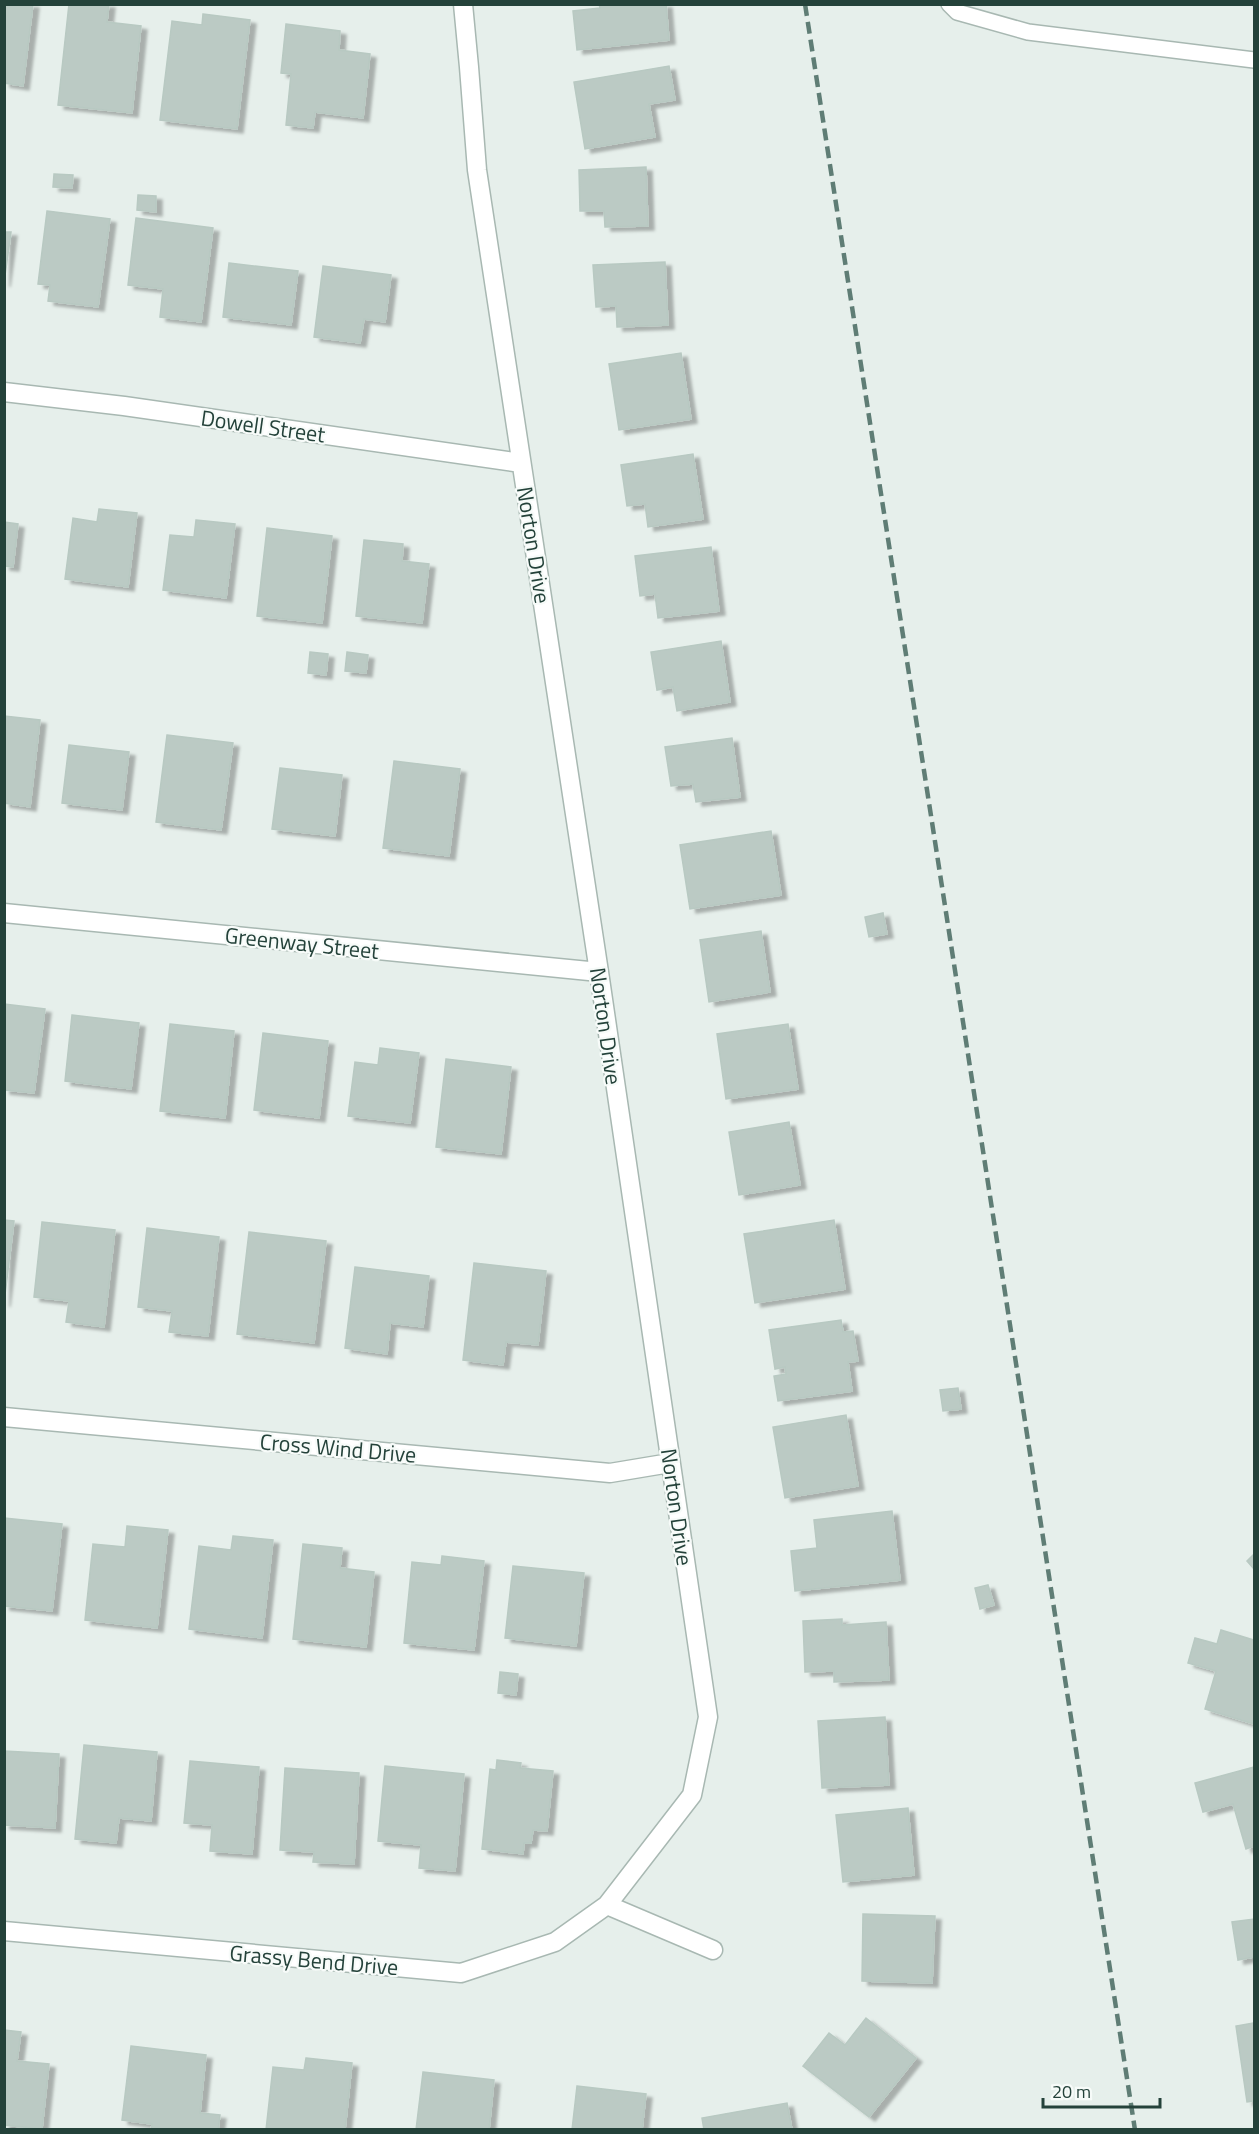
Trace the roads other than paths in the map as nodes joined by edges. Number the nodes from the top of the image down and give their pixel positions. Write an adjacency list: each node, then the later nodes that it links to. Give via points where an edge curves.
1 (463, 4): 5 (street, Norton Drive, via 477,170)
2 (949, 4): 3 (lane, via 957,12 1028,32)
3 (1254, 60)
4 (4, 392): 5 (street, Dowell Street)
5 (521, 463): 7 (street, Norton Drive)
6 (4, 913): 7 (street, Greenway Street)
7 (599, 972): 9 (street, Norton Drive)
8 (4, 1417): 9 (street, Cross Wind Drive, via 610,1473)
9 (670, 1463): 10 (street, Norton Drive, via 708,1718 692,1795)
10 (607, 1905): 11 (street, Grassy Bend Drive, via 555,1942 461,1973); 12 (street)
11 (4, 1931)
12 (713, 1950)

